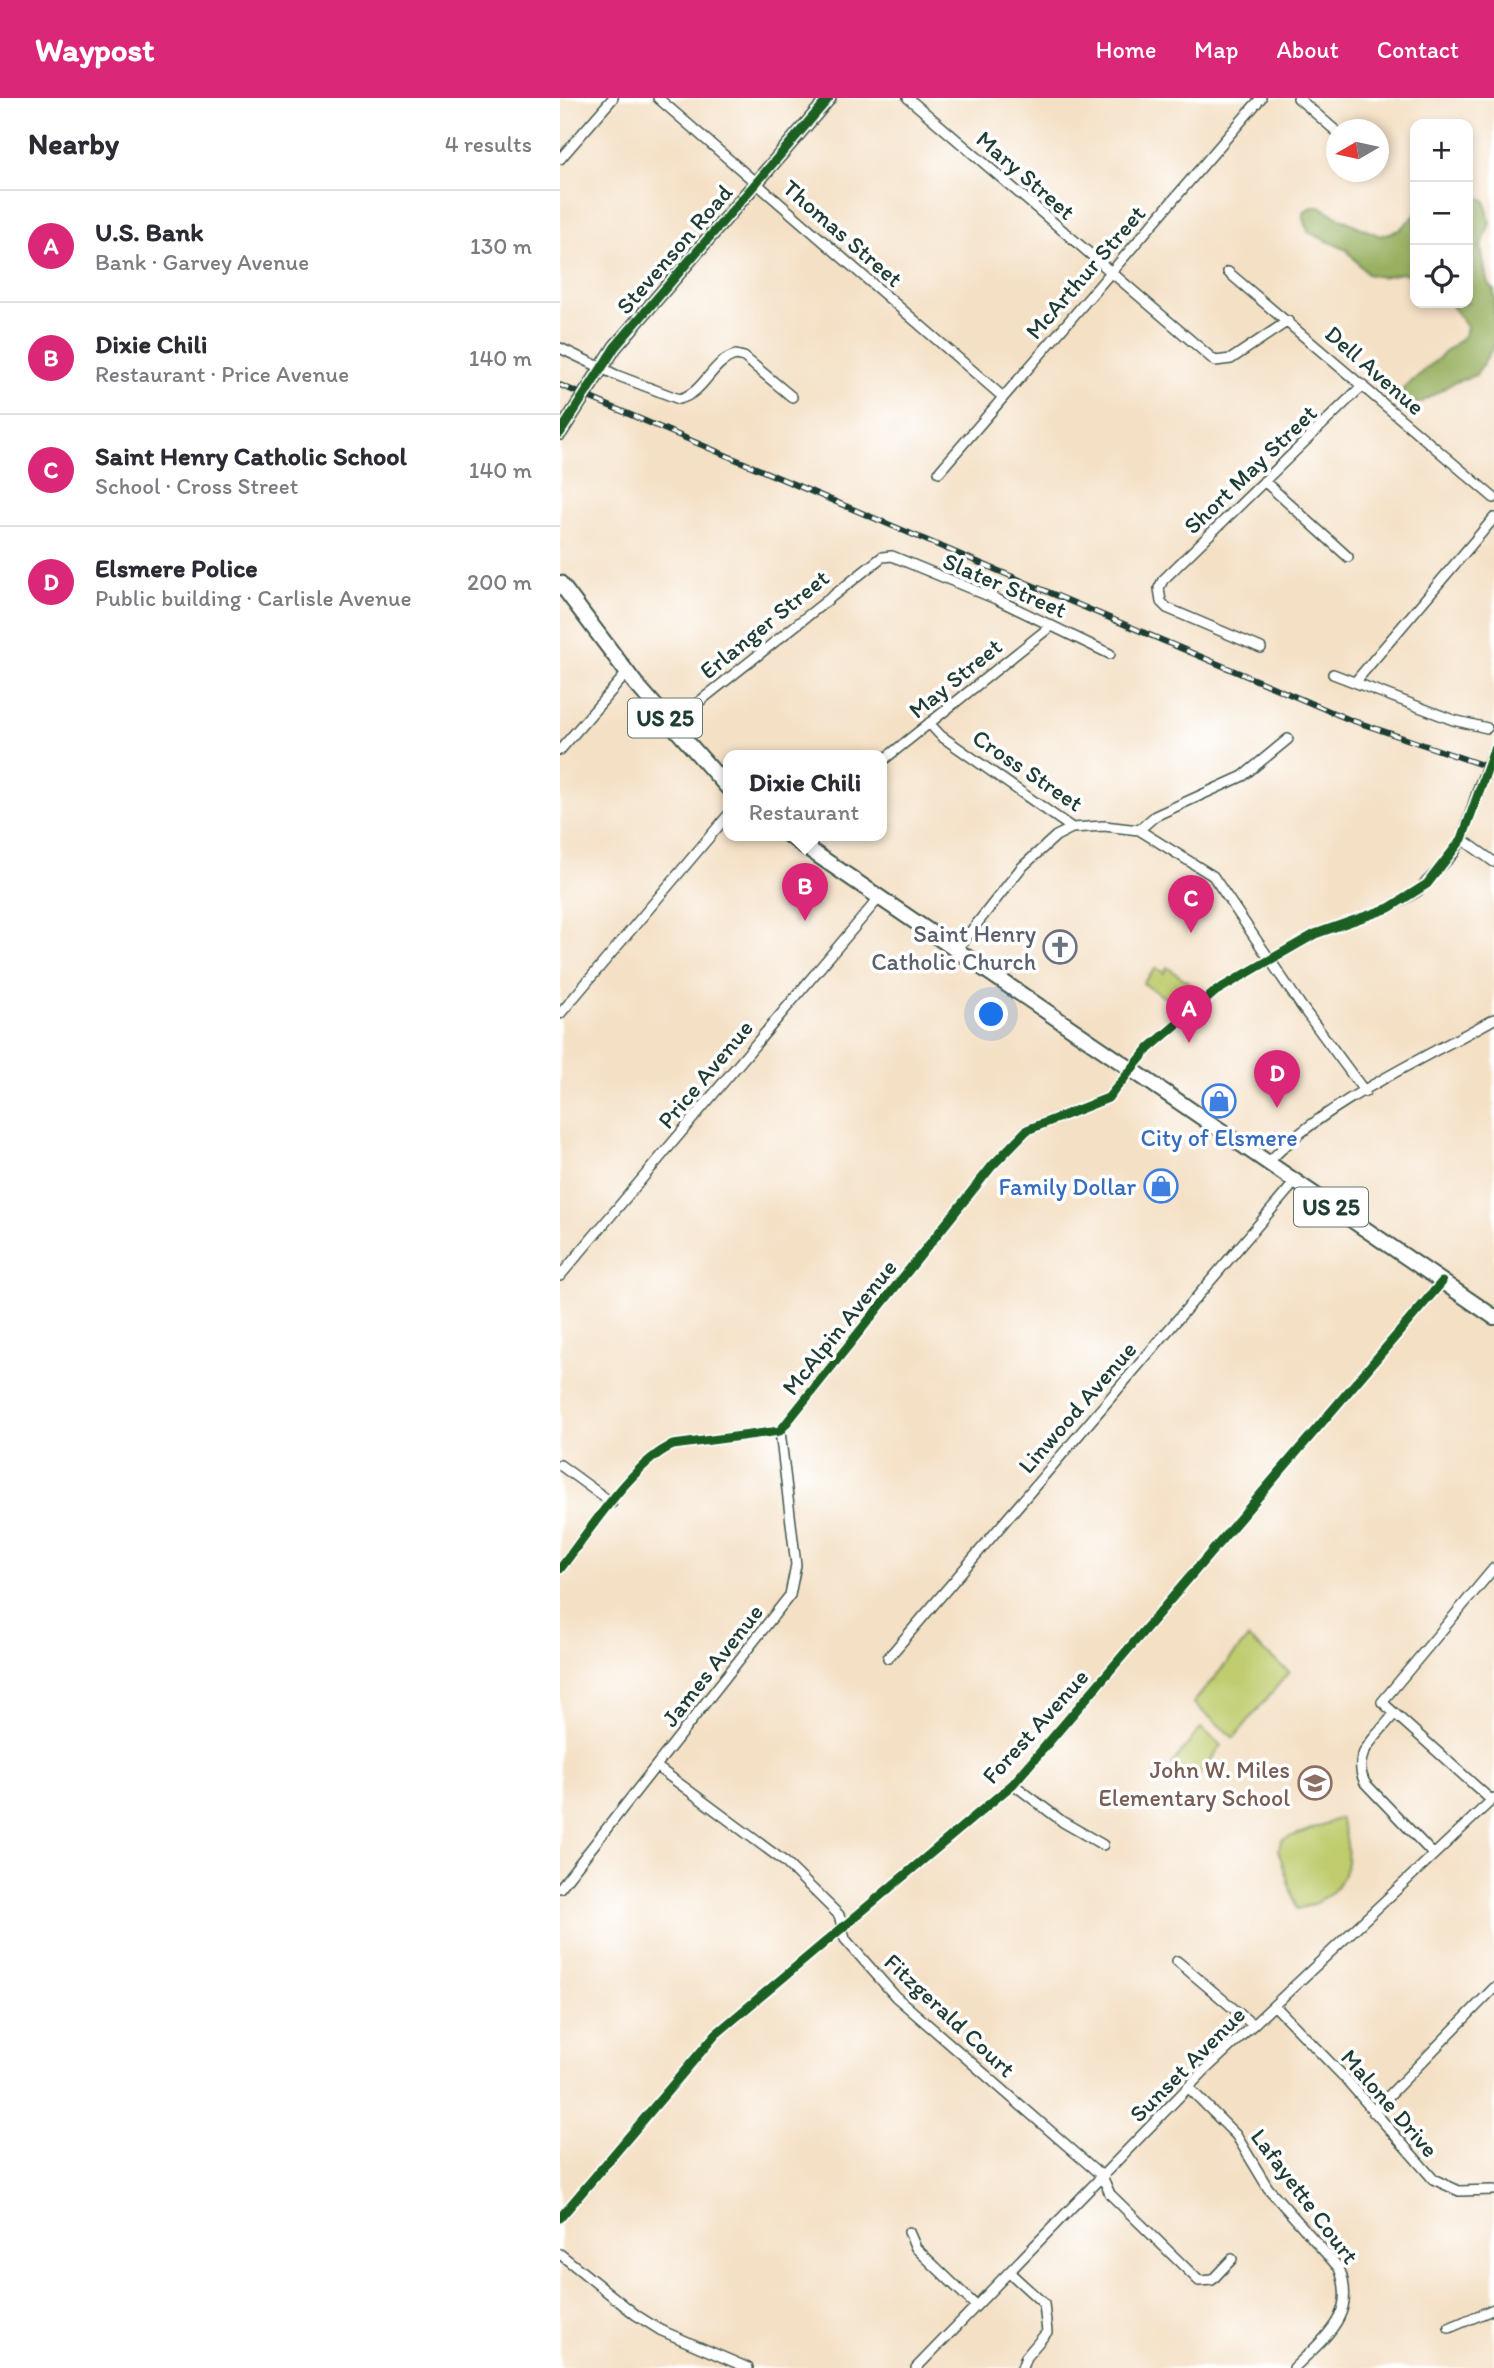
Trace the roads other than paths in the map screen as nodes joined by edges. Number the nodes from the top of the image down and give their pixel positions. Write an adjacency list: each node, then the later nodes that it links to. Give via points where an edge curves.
1 (613, 98): 8 (street)
2 (658, 98): 9 (street, Thomas Street)
3 (829, 98): 9 (main road, Stevenson Road)
4 (908, 98): 11 (street, Mary Street)
5 (1261, 98): 11 (street, McArthur Street)
6 (1298, 98): 7 (street)
7 (1326, 122)
8 (560, 159)
9 (756, 182): 14 (main road, Stevenson Road); 17 (street, Thomas Street)
10 (1228, 272): 12 (street, Dell Avenue)
11 (1110, 273): 12 (street, Mary Street, via 1215,361 1230,359); 17 (street, McArthur Street)
12 (1288, 321): 15 (street, Dell Avenue)
13 (560, 348): 14 (street)
14 (600, 368): 16 (street, via 679,399 695,393 722,361 736,355); 18 (main road, Stevenson Road)
15 (1363, 385): 20 (street, Short May Street); 21 (street, Dell Avenue)
16 (792, 397)
17 (1003, 397): 19 (street, McArthur Street)
18 (560, 433)
19 (939, 472)
20 (1264, 481): 24 (street); 27 (street, Short May Street, via 1163,580 1159,596 1167,608)
21 (1494, 498)
22 (1494, 518): 31 (street)
23 (882, 557): 26 (street, Slater Street, via 892,556); 33 (street, Erlanger Street)
24 (1348, 557)
25 (560, 583): 29 (main road, US 25)
26 (1051, 625): 28 (street, Slater Street); 32 (street, May Street)
27 (1261, 648)
28 (1110, 654)
29 (627, 673): 33 (main road, US 25); 36 (street)
30 (1333, 674): 31 (street)
31 (1355, 682): 34 (street, via 1453,720)
32 (929, 723): 38 (street, May Street); 41 (street, Cross Street)
33 (671, 724): 39 (main road, US 25)
34 (1487, 728)
35 (1288, 739): 42 (street, via 1243,776 1155,816)
36 (560, 750)
37 (1494, 750): 43 (street, McAlpin Avenue, bridge)
38 (887, 757)
39 (723, 782)
40 (723, 821): 49 (street)
41 (1072, 828): 42 (street, Cross Street); 47 (street, via 1029,859)
42 (1139, 830): 48 (street, Cross Street, via 1213,876)
43 (1462, 839): 45 (street); 48 (street, McAlpin Avenue, via 1418,891 1389,908 1315,934)
44 (796, 841): 46 (main road, US 25)
45 (1494, 862)
46 (879, 898): 47 (main road, US 25); 55 (street, Price Avenue)
47 (956, 950): 51 (main road, US 25)
48 (1273, 961): 51 (street, McAlpin Avenue, via 1216,991 1149,1048); 52 (street, Cross Street)
49 (560, 1014)
50 (1494, 1019): 52 (street)
51 (1131, 1070): 53 (main road, US 25); 58 (street, McAlpin Avenue, via 1100,1103 1046,1120 1017,1138)
52 (1365, 1092): 53 (street, via 1285,1144)
53 (1268, 1163): 54 (main road, US 25)
54 (1295, 1182): 56 (main road, US 25); 63 (street, Linwood Avenue)
55 (560, 1276)
56 (1442, 1282): 57 (main road, US 25); 66 (street, Forest Avenue)
57 (1494, 1317)
58 (780, 1431): 60 (street, McAlpin Avenue, via 666,1448 651,1457); 65 (street, James Avenue, via 796,1565 794,1585)
59 (560, 1465): 60 (street)
60 (611, 1503): 62 (street, McAlpin Avenue)
61 (1494, 1568): 64 (street, via 1382,1702)
62 (560, 1569)
63 (888, 1658)
64 (1395, 1714): 67 (street); 69 (street, via 1363,1751 1359,1768 1365,1783)
65 (657, 1768): 70 (street, James Avenue); 71 (street, Fitzgerald Court, via 785,1862 839,1915)
66 (1013, 1784): 68 (street); 71 (street, Forest Avenue)
67 (1493, 1799): 69 (street, Sunset Avenue)
68 (1103, 1845)
69 (1433, 1854): 74 (street, Sunset Avenue)
70 (560, 1888)
71 (842, 1929): 78 (street, Fitzgerald Court, via 845,1939 909,2010); 80 (street, Forest Avenue, via 708,2043)
72 (1177, 1961): 75 (street)
73 (1494, 1988): 77 (street)
74 (1274, 2005): 75 (street, Sunset Avenue); 77 (street, Malone Drive)
75 (1254, 2025): 76 (street, Sunset Avenue)
76 (1189, 2088): 78 (street, Sunset Avenue); 91 (street, Lafayette Court, via 1236,2135 1268,2188 1339,2268 1345,2283 1347,2300 1336,2325)
77 (1373, 2112): 79 (street, Malone Drive, via 1440,2185 1459,2191)
78 (1102, 2176): 83 (street, Fitzgerald Court, via 1111,2194 1199,2281 1212,2280); 84 (street, Sunset Avenue)
79 (1494, 2190)
80 (560, 2218)
81 (909, 2232): 85 (street, via 916,2248)
82 (560, 2254): 88 (street, via 635,2315)
83 (1232, 2259)
84 (1009, 2272): 85 (street, Sunset Avenue); 90 (street, via 1044,2304 1046,2332)
85 (976, 2306): 89 (street, Sunset Avenue)
86 (1494, 2309): 87 (street)
87 (1449, 2328)
88 (748, 2368)
89 (916, 2368)
90 (1022, 2368)
91 (1294, 2368)

